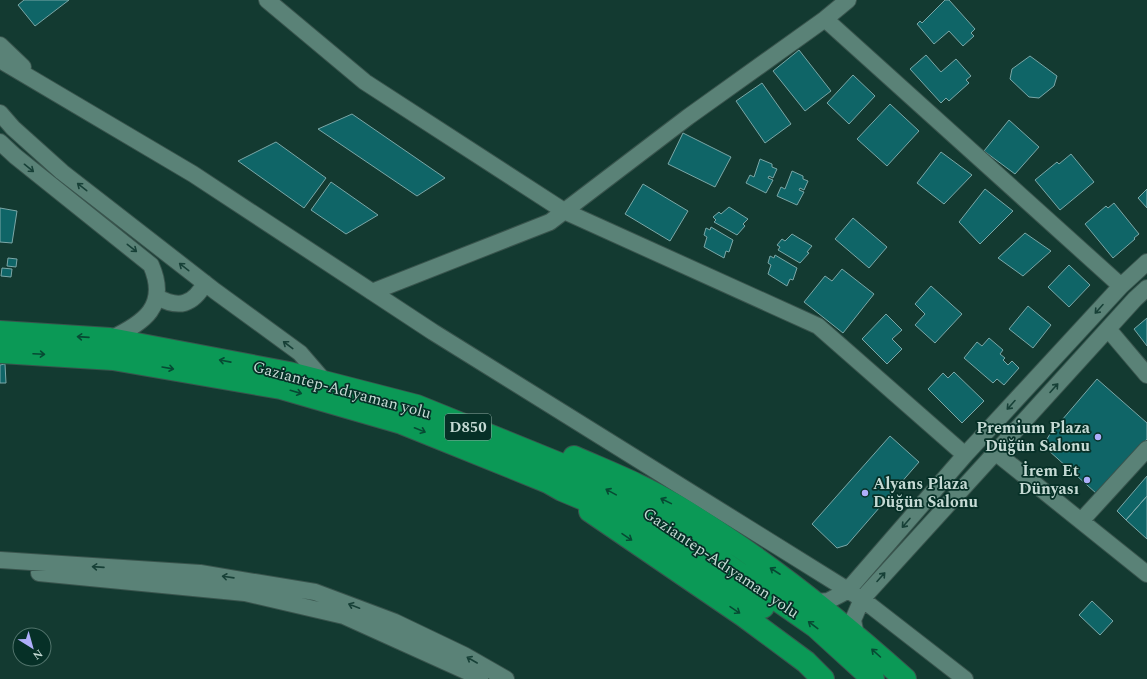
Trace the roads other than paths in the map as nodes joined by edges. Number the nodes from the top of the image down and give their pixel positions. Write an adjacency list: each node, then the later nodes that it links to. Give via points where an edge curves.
1 (267, 0): 9 (street, via 365,82)
2 (848, 0): 3 (street)
3 (825, 19): 9 (street, via 688,117); 12 (street)
4 (0, 45): 6 (street)
5 (0, 60): 6 (street)
6 (38, 83): 14 (street, via 193,174)
7 (0, 113): 11 (street, one-way to 7, via 62,172)
8 (0, 142): 15 (street, one-way to 15, via 146,259 151,264 156,279)
9 (564, 211): 14 (street, via 550,222); 25 (street, via 818,326)
10 (1147, 262): 12 (street)
11 (205, 283): 15 (street, via 194,298 181,304); 21 (street, one-way to 11, via 300,353)
12 (1121, 286): 25 (street, one-way to 25)
13 (1147, 288): 16 (street)
14 (372, 292): 31 (street)
15 (157, 297): 18 (street, via 150,314 132,328)
16 (1108, 329): 20 (street); 24 (street, one-way to 16)
17 (0, 332): 18 (highway, Gaziantep-Adıyaman yolu / D850, one-way to 17)
18 (110, 339): 21 (highway, Gaziantep-Adıyaman yolu / D850, one-way to 18)
19 (0, 352): 26 (highway, Gaziantep-Adıyaman yolu / D850, one-way to 26, via 113,359 281,388 402,423)
20 (1147, 375)
21 (325, 382): 22 (highway, Gaziantep-Adıyaman yolu / D850, via 417,406)
22 (521, 448): 33 (highway, one-way to 22, via 782,574 675,505 565,453); 39 (highway, Gaziantep-Adıyaman yolu / D850, one-way to 22, via 816,627 674,528 560,464)
23 (1147, 449): 27 (street)
24 (995, 452): 27 (street); 32 (street, one-way to 24)
25 (965, 455): 31 (street, one-way to 31)
26 (562, 490): 37 (highway, one-way to 37, via 616,530 744,616 806,662); 38 (highway, Gaziantep-Adıyaman yolu / D850, via 629,518 670,544 819,647)
27 (1081, 521): 30 (street)
28 (0, 560): 36 (street, one-way to 28, via 464,655 395,622 315,592 200,574)
29 (0, 571): 35 (street, via 245,593 344,616)
30 (1147, 574)
31 (847, 591): 32 (street); 33 (street, via 828,602)
32 (862, 599): 34 (street, via 853,620); 41 (street)
33 (816, 602): 34 (highway)
34 (856, 635): 40 (highway, one-way to 34)
35 (480, 679)
36 (506, 679)
37 (823, 679)
38 (852, 679)
39 (873, 679)
40 (905, 679)
41 (965, 679)

